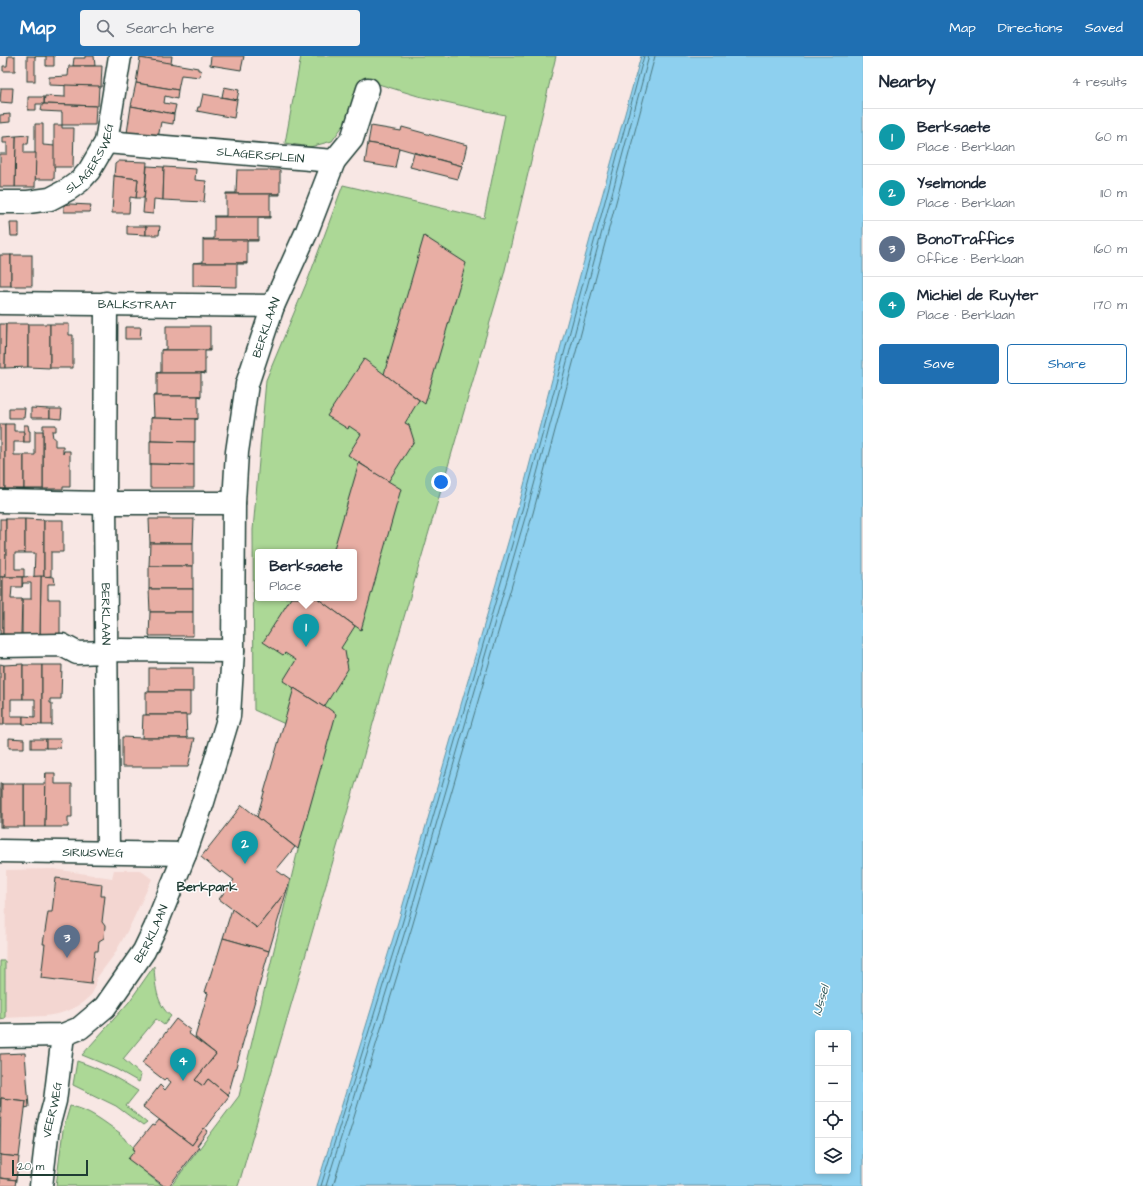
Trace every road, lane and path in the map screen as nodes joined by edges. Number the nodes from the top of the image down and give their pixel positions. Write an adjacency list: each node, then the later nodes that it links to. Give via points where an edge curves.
1 (120, 56): 3 (street, SLAGERSWEG)
2 (368, 89): 4 (street, via 352,139)
3 (106, 142): 4 (street, SLAGERSPLEIN); 5 (street, SLAGERSWEG, via 88,171 69,189 50,199 35,202)
4 (334, 161): 8 (street, BERKLAAN, via 307,231)
5 (0, 202)
6 (0, 303): 7 (street, BALKSTRAAT)
7 (106, 303): 8 (street, BALKSTRAAT); 10 (street, BERKLAAN)
8 (273, 306): 11 (street, BERKLAAN, via 246,384 237,452)
9 (0, 501): 10 (street)
10 (105, 503): 11 (street); 14 (street, BERKLAAN)
11 (234, 503): 13 (street, BERKLAAN)
12 (0, 646): 14 (street, via 62,645 77,652)
13 (233, 651): 14 (street, BERKLAAN); 17 (street, BERKLAAN, via 229,716)
14 (106, 652): 16 (street, BERKLAAN)
15 (0, 851): 16 (street, SIRIUSWEG)
16 (108, 852): 17 (street, SIRIUSWEG)
17 (185, 854): 18 (street, BERKLAAN, via 155,928 132,969 105,1007 80,1028)
18 (63, 1034): 19 (street, BERKLAAN); 20 (street, VEERWEG)
19 (0, 1036)
20 (41, 1186)

